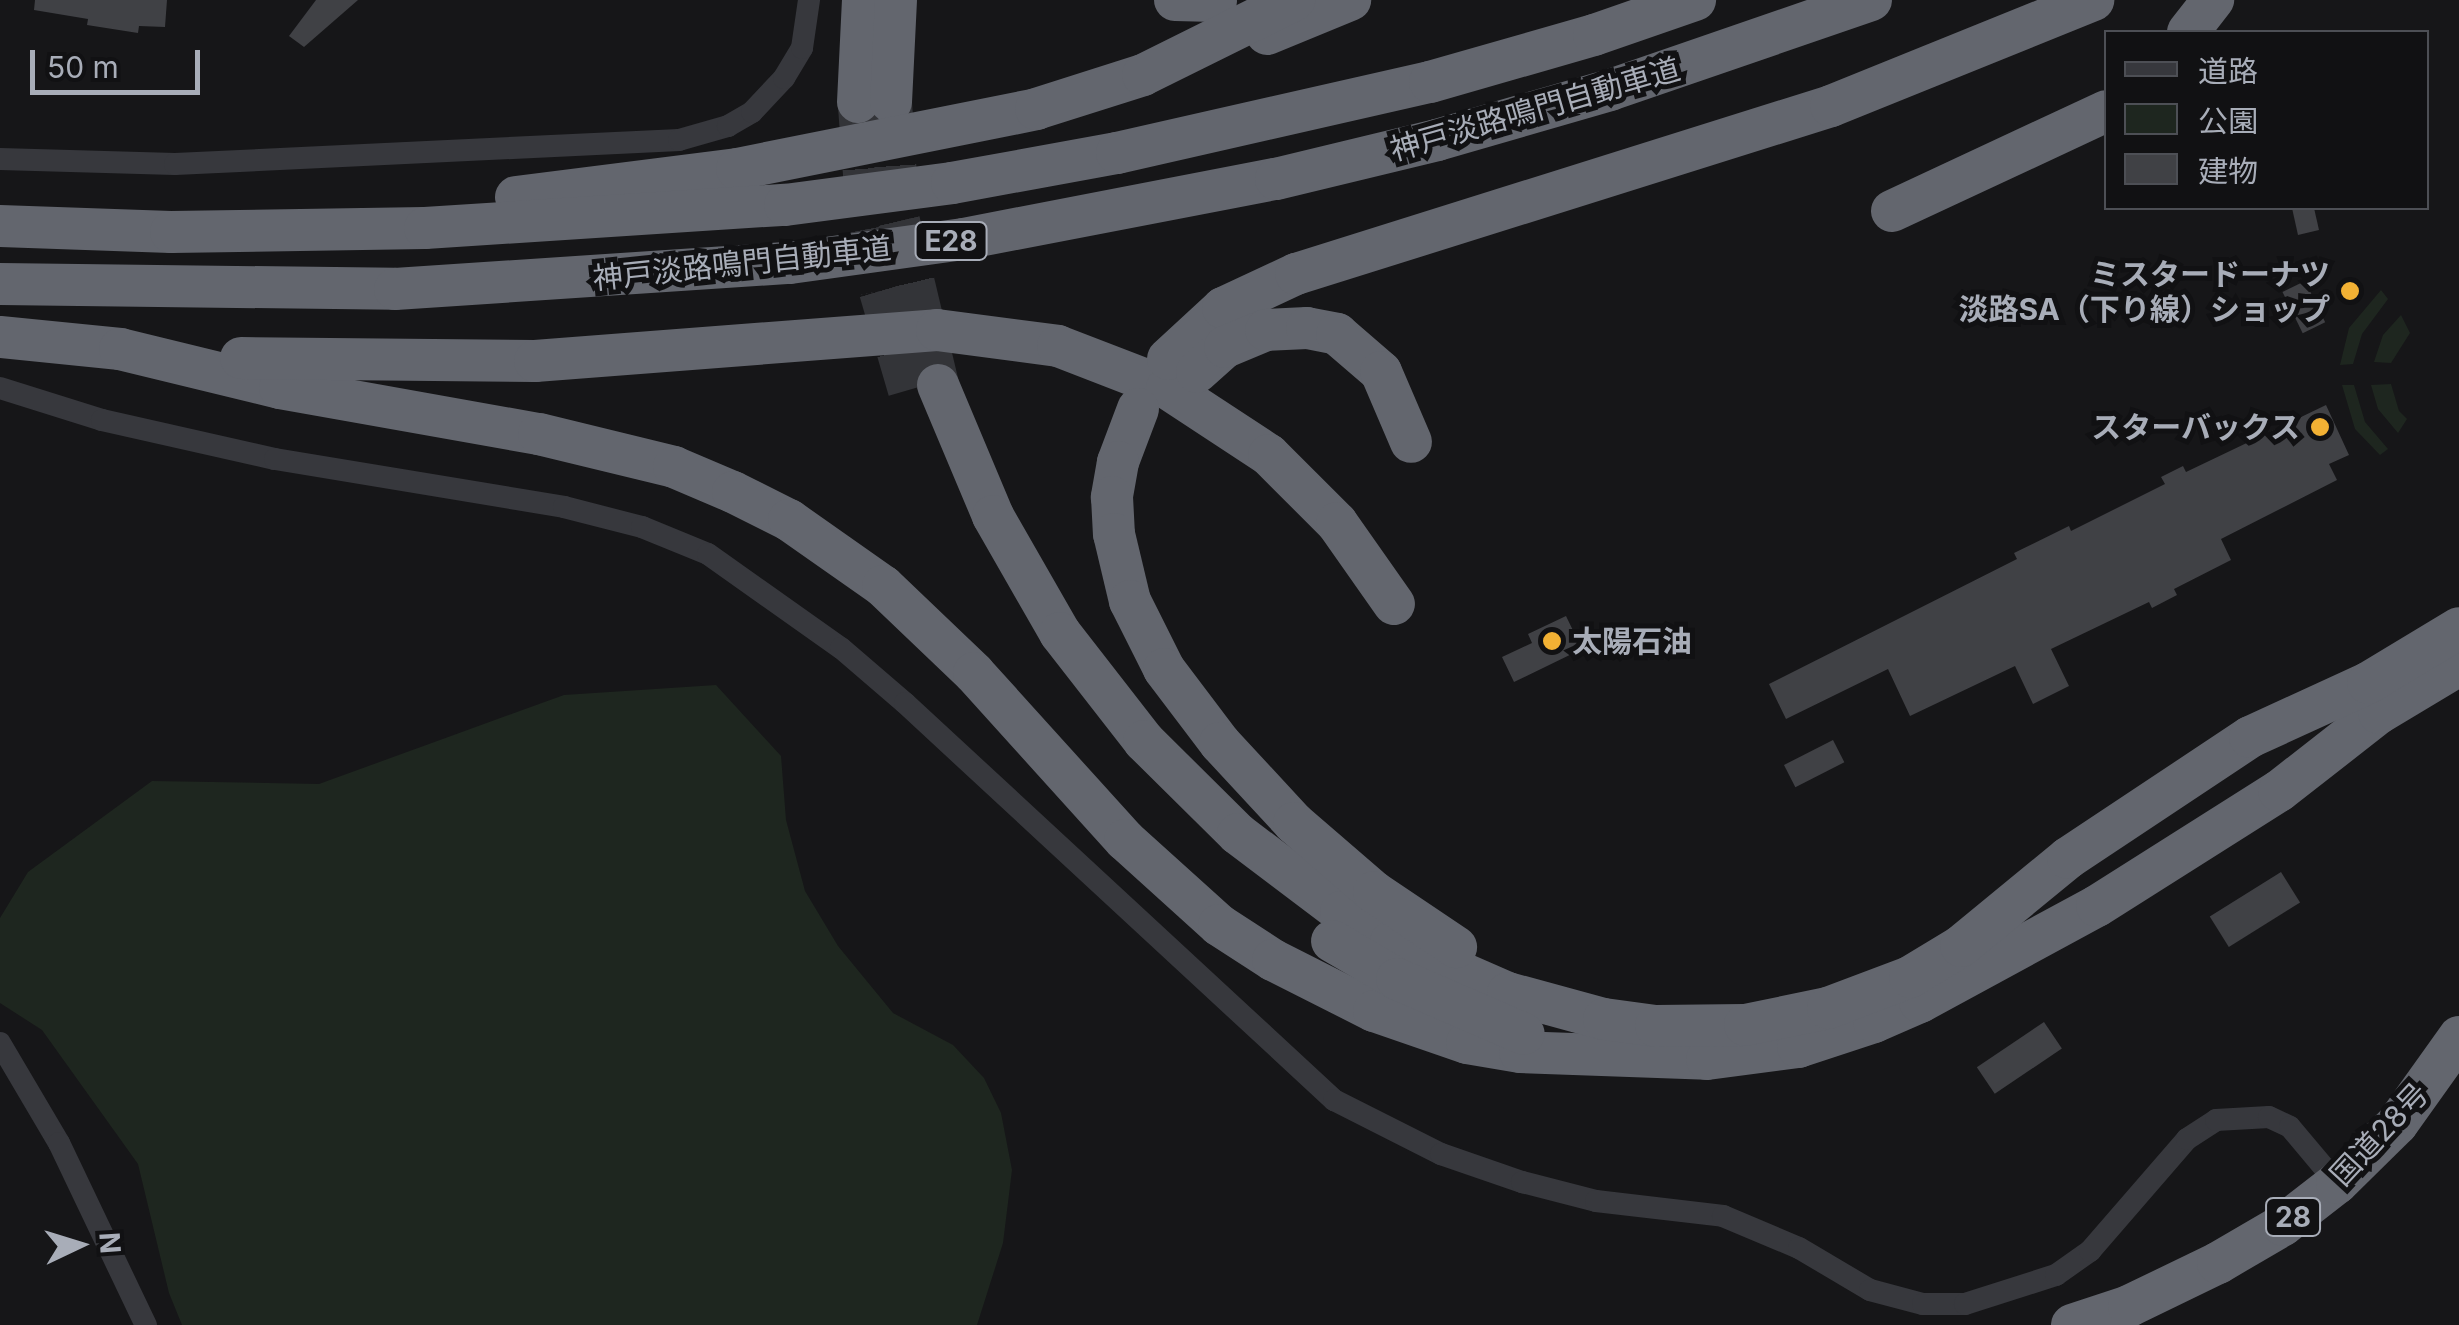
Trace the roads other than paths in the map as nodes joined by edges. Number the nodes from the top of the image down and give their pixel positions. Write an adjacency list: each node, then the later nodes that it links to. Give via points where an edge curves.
1 (809, 0): 15 (street, via 802,48 774,89 728,126 680,140 195,164)
2 (863, 0): 3 (highway, via 874,102)
3 (896, 0)
4 (1175, 0): 11 (highway)
5 (1294, 0): 13 (highway)
6 (1350, 0): 13 (highway)
7 (1695, 0): 18 (highway, 神戸淡路鳴門自動車道 / E28, via 1430,82 952,183 610,218)
8 (1871, 0): 19 (highway, 神戸淡路鳴門自動車道 / E28, via 1610,90 1437,140 1276,179 963,239 790,263 395,288)
9 (2093, 0): 25 (highway, via 1814,112 1296,274 1223,308 1182,365 1266,330 1337,334 1381,372)
10 (2213, 0): 12 (highway)
11 (1216, 1)
12 (2190, 30)
13 (1143, 75): 18 (highway, via 976,123 737,169)
14 (2104, 111): 16 (highway)
15 (0, 159)
16 (1892, 210)
17 (0, 226): 18 (highway, 神戸淡路鳴門自動車道 / E28)
18 (283, 231)
19 (0, 284)
20 (0, 337): 21 (highway)
21 (120, 349): 26 (highway, via 451,363 937,330 1058,346 1133,372 1234,428 1303,486); 29 (highway, via 280,388 606,448 733,492 788,520 883,586 974,673 1125,840 1219,925 1273,960 1374,1011 1468,1043 1520,1052)
22 (0, 388): 31 (street, via 102,420 274,459 564,507 642,527 708,554 841,648 1334,1100 1440,1154 1506,1177 1596,1201 1723,1216 1798,1248 1870,1290 1923,1304 1965,1304 2056,1275 2090,1251 2187,1139 2216,1120 2268,1116 2290,1127)
23 (923, 388): 29 (highway, via 1060,633 1144,740 1226,822 1293,878 1392,942)
24 (1149, 414): 29 (highway, via 1118,462 1114,534 1130,602 1164,669 1256,784 1374,892)
25 (1410, 442)
26 (1394, 604)
27 (2456, 648): 29 (highway, via 2250,737 2068,858 1961,946 1910,977 1828,1008 1745,1025 1656,1026); 29 (highway, via 2278,791 2098,906 1920,1002 1798,1047 1707,1058)
28 (2459, 1037): 31 (highway, 国道28号 / 28, via 2397,1124)
29 (1610, 1039)
30 (0, 1043): 33 (street, via 58,1143)
31 (2337, 1183): 32 (highway, 国道28号 / 28, via 2218,1264)
32 (2079, 1324)
33 (146, 1325)

